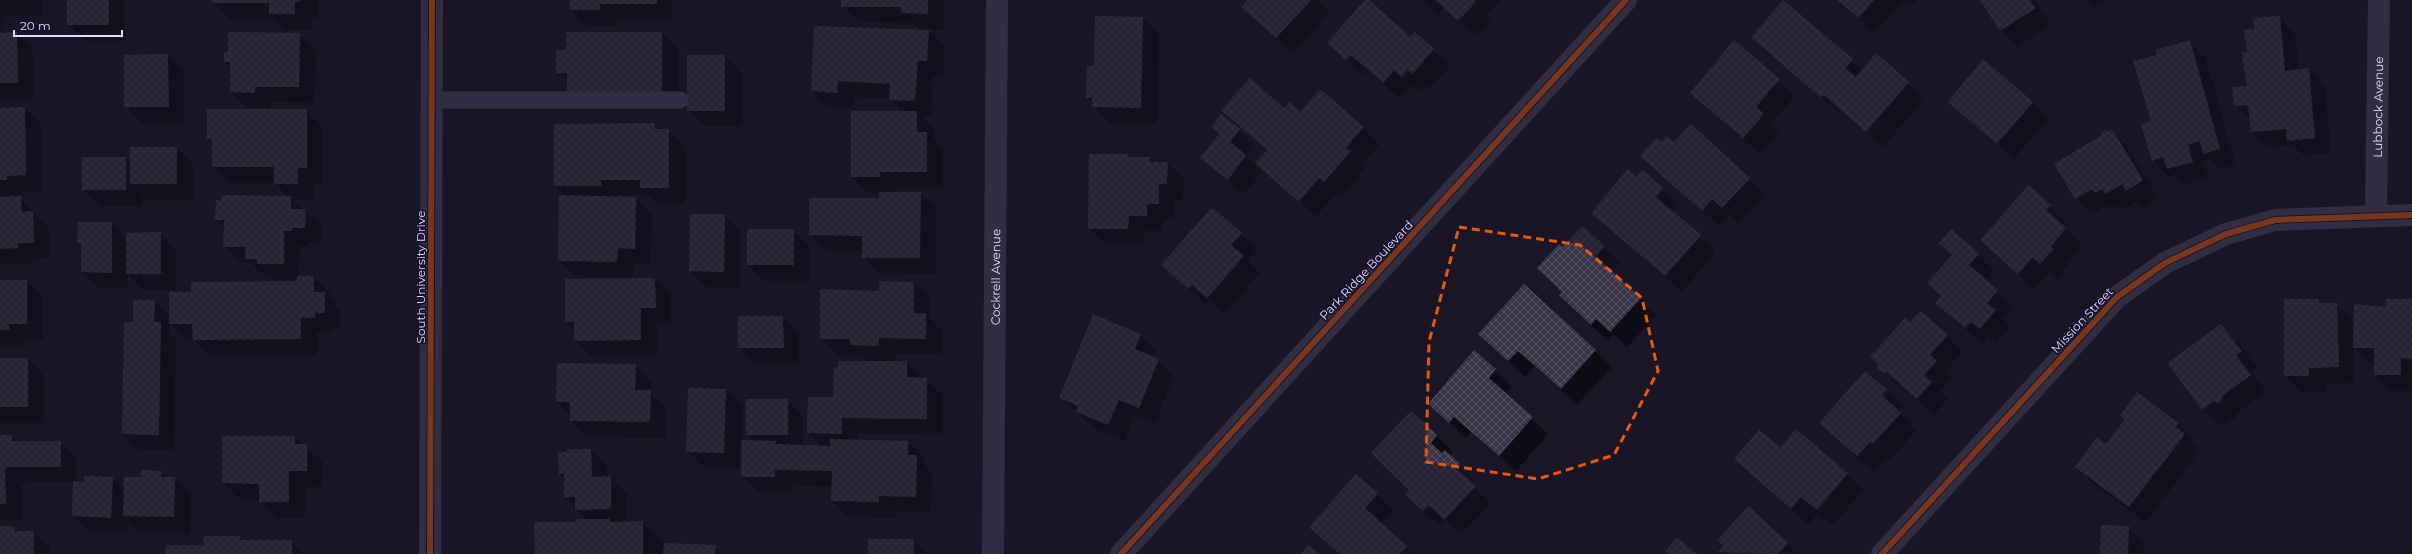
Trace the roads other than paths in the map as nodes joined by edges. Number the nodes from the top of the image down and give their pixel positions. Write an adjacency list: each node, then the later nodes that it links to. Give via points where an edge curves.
1 (432, 0): 5 (street, South University Drive)
2 (997, 0): 10 (street, Cockrell Avenue)
3 (1626, 0): 11 (street, Park Ridge Boulevard)
4 (2378, 0): 7 (street, Lubbock Avenue)
5 (431, 100): 6 (lane); 9 (street, South University Drive)
6 (680, 100)
7 (2376, 215): 8 (street, Mission Street); 12 (street, Mission Street, via 2276,220 2226,234 2165,263 2117,297)
8 (2412, 215)
9 (430, 554)
10 (994, 554)
11 (1121, 554)
12 (1882, 554)

